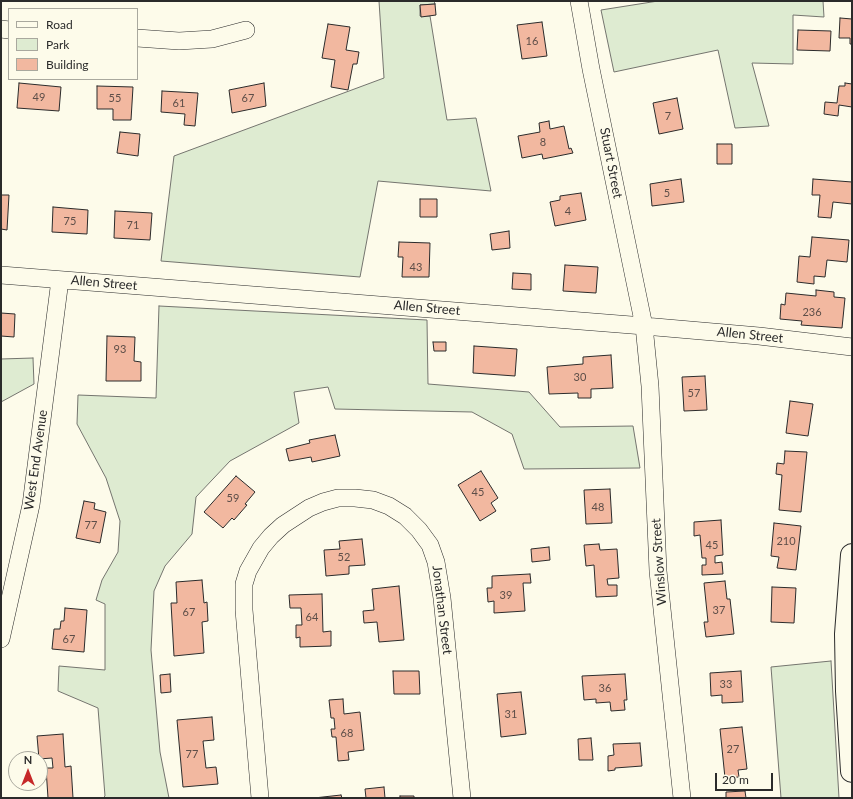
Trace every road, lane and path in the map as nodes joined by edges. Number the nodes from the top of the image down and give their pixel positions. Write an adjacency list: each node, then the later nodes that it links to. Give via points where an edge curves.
1 (579, 1): 6 (street, Stuart Street)
2 (246, 30): 3 (street, via 212,39 179,41)
3 (138, 38)
4 (1, 275): 5 (street, Allen Street)
5 (60, 280): 6 (street, Allen Street); 10 (street, West End Avenue, via 31,506)
6 (644, 326): 7 (street, Allen Street); 14 (street, Winslow Street, via 650,386 658,571)
7 (852, 347)
8 (852, 555): 9 (street)
9 (850, 588): 11 (street, via 846,653)
10 (1, 639)
11 (852, 771)
12 (260, 798): 13 (street, Jonathan Street, via 244,623 244,584 261,548 283,525 309,508 338,498 373,500 389,506 405,516 430,545 436,562 442,598)
13 (462, 798)
14 (682, 798)

